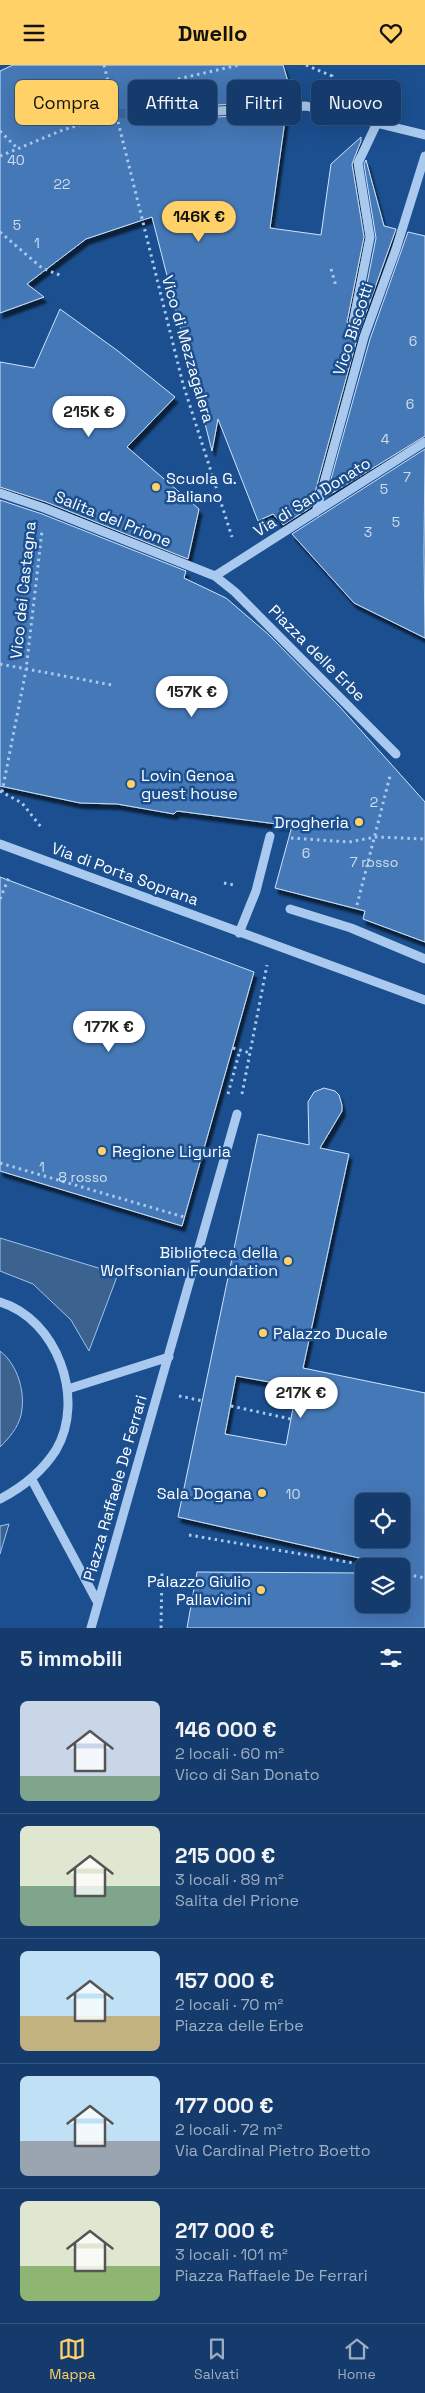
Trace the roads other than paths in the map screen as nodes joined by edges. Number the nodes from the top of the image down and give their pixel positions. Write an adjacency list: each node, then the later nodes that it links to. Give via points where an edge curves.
1 (311, 108): 2 (street)
2 (217, 112)
3 (376, 125): 7 (street, via 358,163 370,237)
4 (385, 125): 5 (street)
5 (425, 135)
6 (425, 156): 10 (street, Vico Biscotti, via 364,337)
7 (353, 323)
8 (425, 443): 10 (street, Via di San Donato)
9 (0, 493): 11 (street, Salita del Prione)
10 (316, 512): 11 (street, Via di San Donato)
11 (215, 576): 12 (street, Piazza delle Erbe, via 235,592)
12 (396, 754)
13 (270, 836): 16 (street, via 256,891)
14 (0, 844): 16 (street, Via di Porta Soprana)
15 (290, 909): 17 (street, via 351,928)
16 (240, 933): 18 (street, Via di Porta Soprana)
17 (425, 959)
18 (425, 1000)
19 (238, 1114): 21 (street, Piazza Raffaele De Ferrari)
20 (0, 1302): 22 (street, via 35,1322 56,1349)
21 (169, 1357): 22 (street, Piazza Raffaele De Ferrari); 25 (street, Piazza Raffaele De Ferrari)
22 (68, 1389): 23 (street, via 67,1418 56,1449)
23 (32, 1480): 24 (street); 25 (street)
24 (0, 1499)
25 (98, 1603): 26 (street, Piazza Raffaele De Ferrari)
26 (91, 1628)

